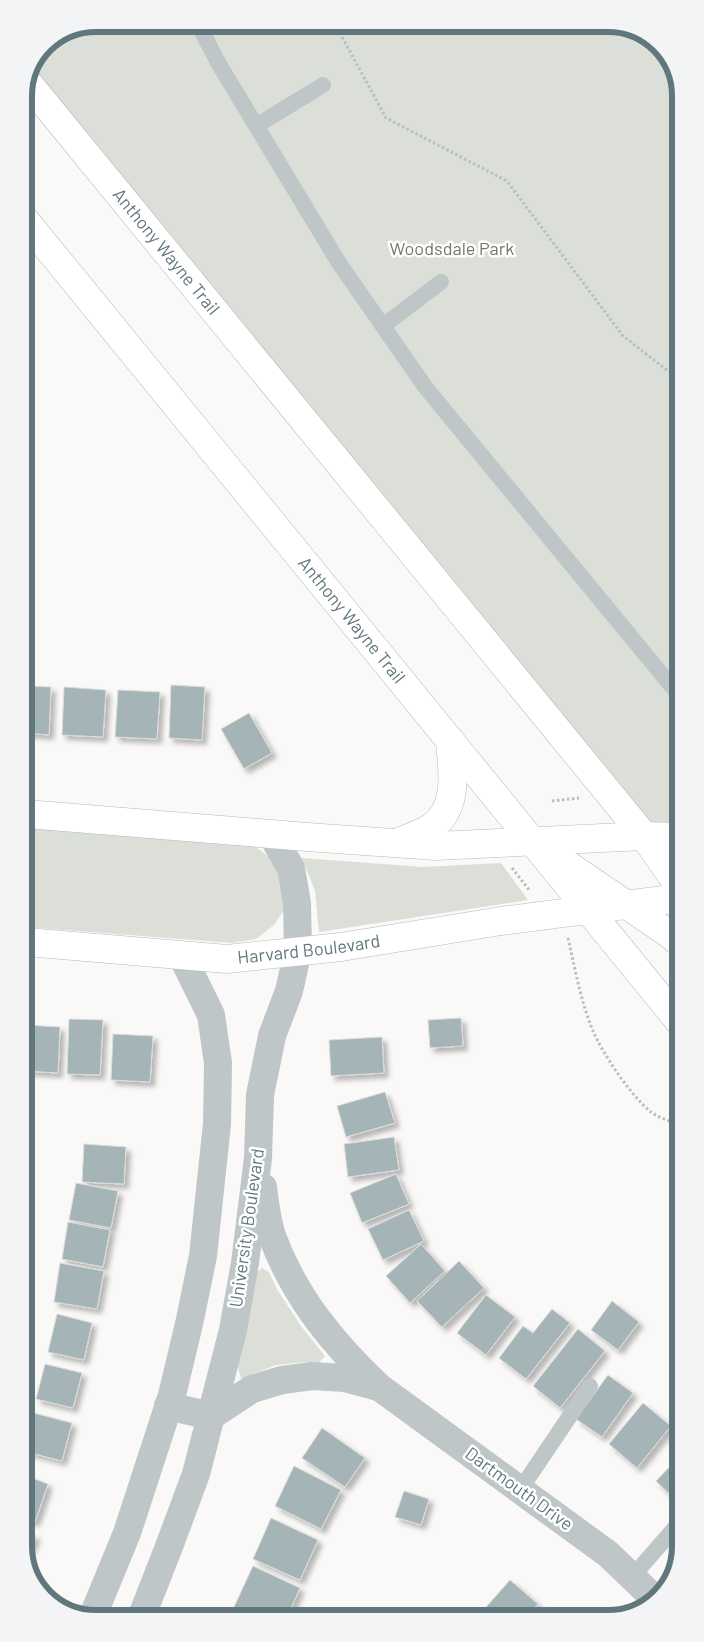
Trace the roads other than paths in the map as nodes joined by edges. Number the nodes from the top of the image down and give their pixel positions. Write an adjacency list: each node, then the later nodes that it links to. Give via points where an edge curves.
1 (203, 33): 4 (lane)
2 (323, 85): 4 (lane)
3 (33, 90): 12 (main road, Anthony Wayne Trail)
4 (256, 126): 7 (lane, via 339,263)
5 (33, 230): 9 (main road, Anthony Wayne Trail)
6 (441, 282): 7 (lane)
7 (383, 326): 8 (lane, via 426,388)
8 (672, 687)
9 (450, 740): 14 (main road, Anthony Wayne Trail); 15 (main road, via 453,790 442,817 432,827)
10 (33, 815): 11 (main road)
11 (271, 834): 15 (main road); 22 (street, University Boulevard, via 291,868 297,903)
12 (644, 836): 13 (main road); 14 (main road); 16 (main road, Anthony Wayne Trail)
13 (672, 838)
14 (533, 841): 15 (main road, via 436,846); 18 (main road); 19 (main road, Anthony Wayne Trail)
15 (396, 843)
16 (672, 877)
17 (672, 899): 18 (main road, Harvard Boulevard)
18 (625, 904): 19 (main road, Harvard Boulevard); 20 (main road)
19 (588, 909): 22 (main road, Harvard Boulevard); 24 (main road, Anthony Wayne Trail)
20 (672, 936)
21 (32, 943): 23 (main road, Harvard Boulevard)
22 (298, 952): 23 (main road, Harvard Boulevard, via 227,959); 26 (street, University Boulevard, via 289,990 272,1036 260,1095)
23 (182, 956): 25 (street, via 211,1014 218,1063)
24 (672, 1012)
25 (217, 1124): 26 (street); 29 (street, via 203,1256)
26 (259, 1138): 28 (street, Dartmouth Drive, via 271,1234 287,1271 325,1330); 30 (street, University Boulevard, via 245,1263 233,1330)
27 (590, 1386): 31 (lane)
28 (379, 1387): 30 (street, Dartmouth Drive, via 345,1378 312,1376 282,1380 252,1389); 31 (street, Dartmouth Drive)
29 (168, 1406): 30 (street); 35 (street, via 127,1533)
30 (211, 1416): 36 (street, University Boulevard, via 196,1474)
31 (520, 1490): 33 (street, Dartmouth Drive, via 608,1554)
32 (672, 1531): 33 (lane)
33 (632, 1577): 34 (street, Dartmouth Drive)
34 (650, 1594)
35 (96, 1609)
36 (144, 1609)

